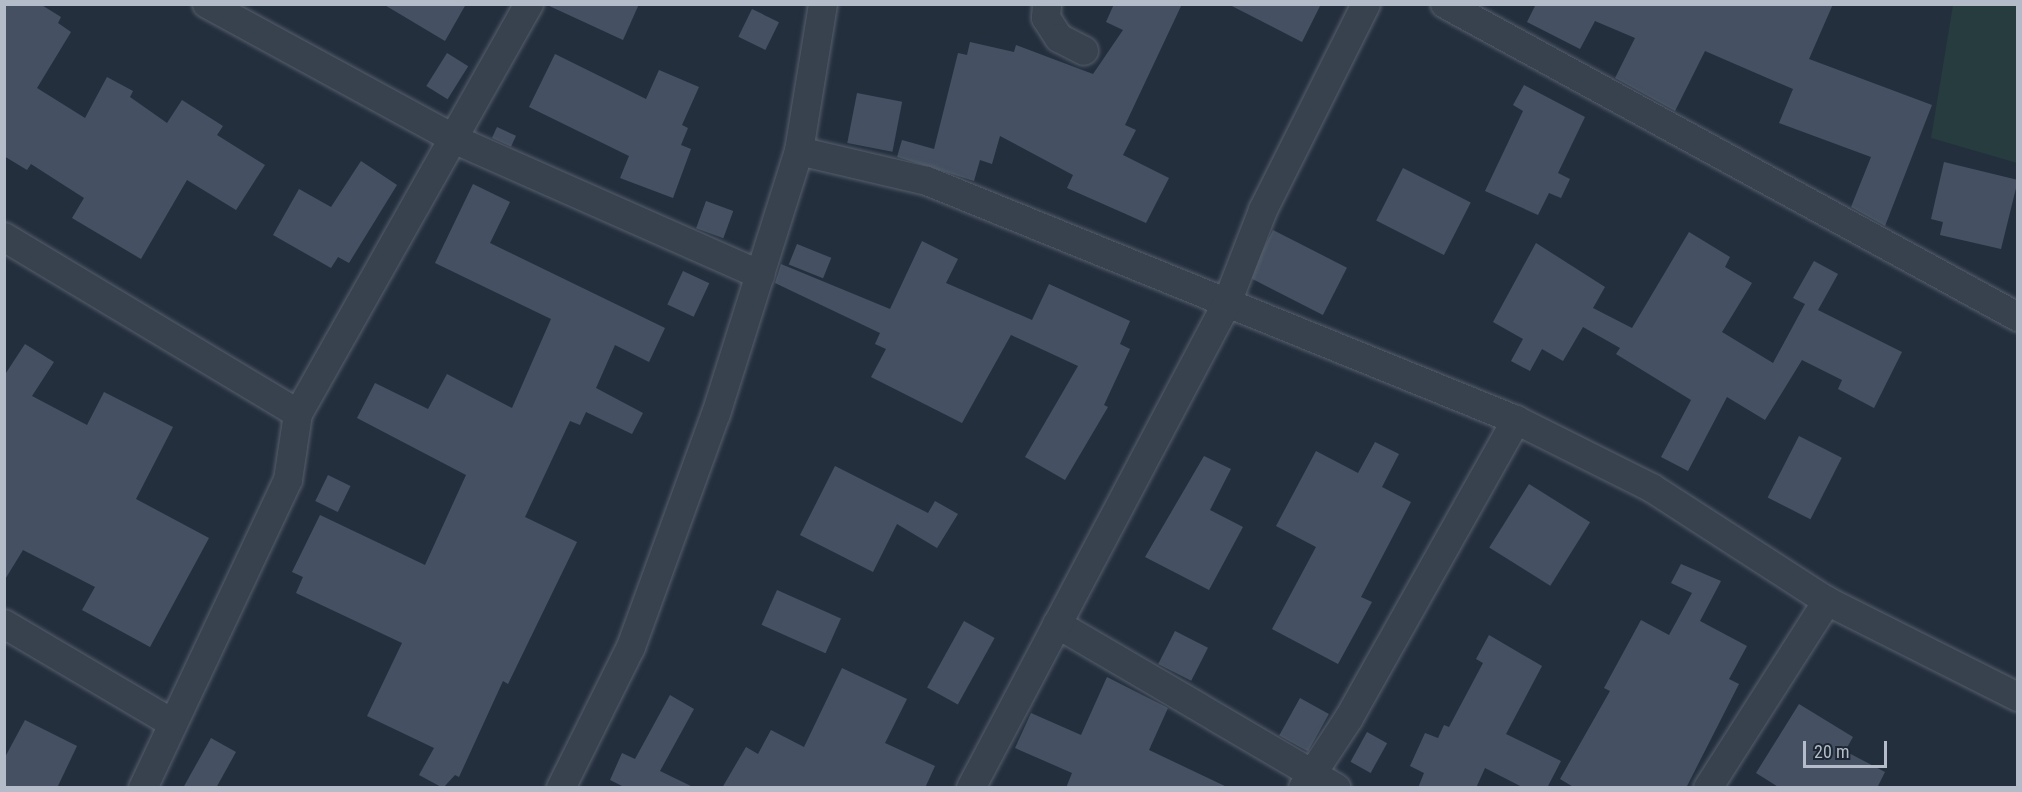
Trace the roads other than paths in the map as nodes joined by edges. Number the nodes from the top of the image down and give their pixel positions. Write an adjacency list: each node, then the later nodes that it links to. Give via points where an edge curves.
1 (207, 4): 8 (street)
2 (529, 4): 8 (street)
3 (823, 4): 9 (street)
4 (1047, 4): 7 (street, via 1046,18 1059,38)
5 (1366, 4): 12 (street, via 1263,210)
6 (1445, 4): 13 (street)
7 (1084, 51)
8 (456, 140): 11 (street); 14 (street)
9 (800, 151): 11 (street); 12 (street, via 927,181)
10 (4, 237): 14 (street)
11 (760, 275): 23 (street, via 716,414 631,647)
12 (1227, 303): 15 (street); 18 (street)
13 (2018, 317)
14 (298, 414): 20 (street, via 288,480)
15 (1516, 420): 16 (street, via 1652,488); 21 (street, via 1361,698)
16 (1827, 601): 19 (street); 26 (street)
17 (4, 624): 20 (street)
18 (1057, 624): 21 (street); 24 (street)
19 (2018, 697)
20 (172, 723): 22 (street)
21 (1306, 781): 25 (street)
22 (143, 788)
23 (561, 788)
24 (971, 788)
25 (1336, 788)
26 (1708, 788)

